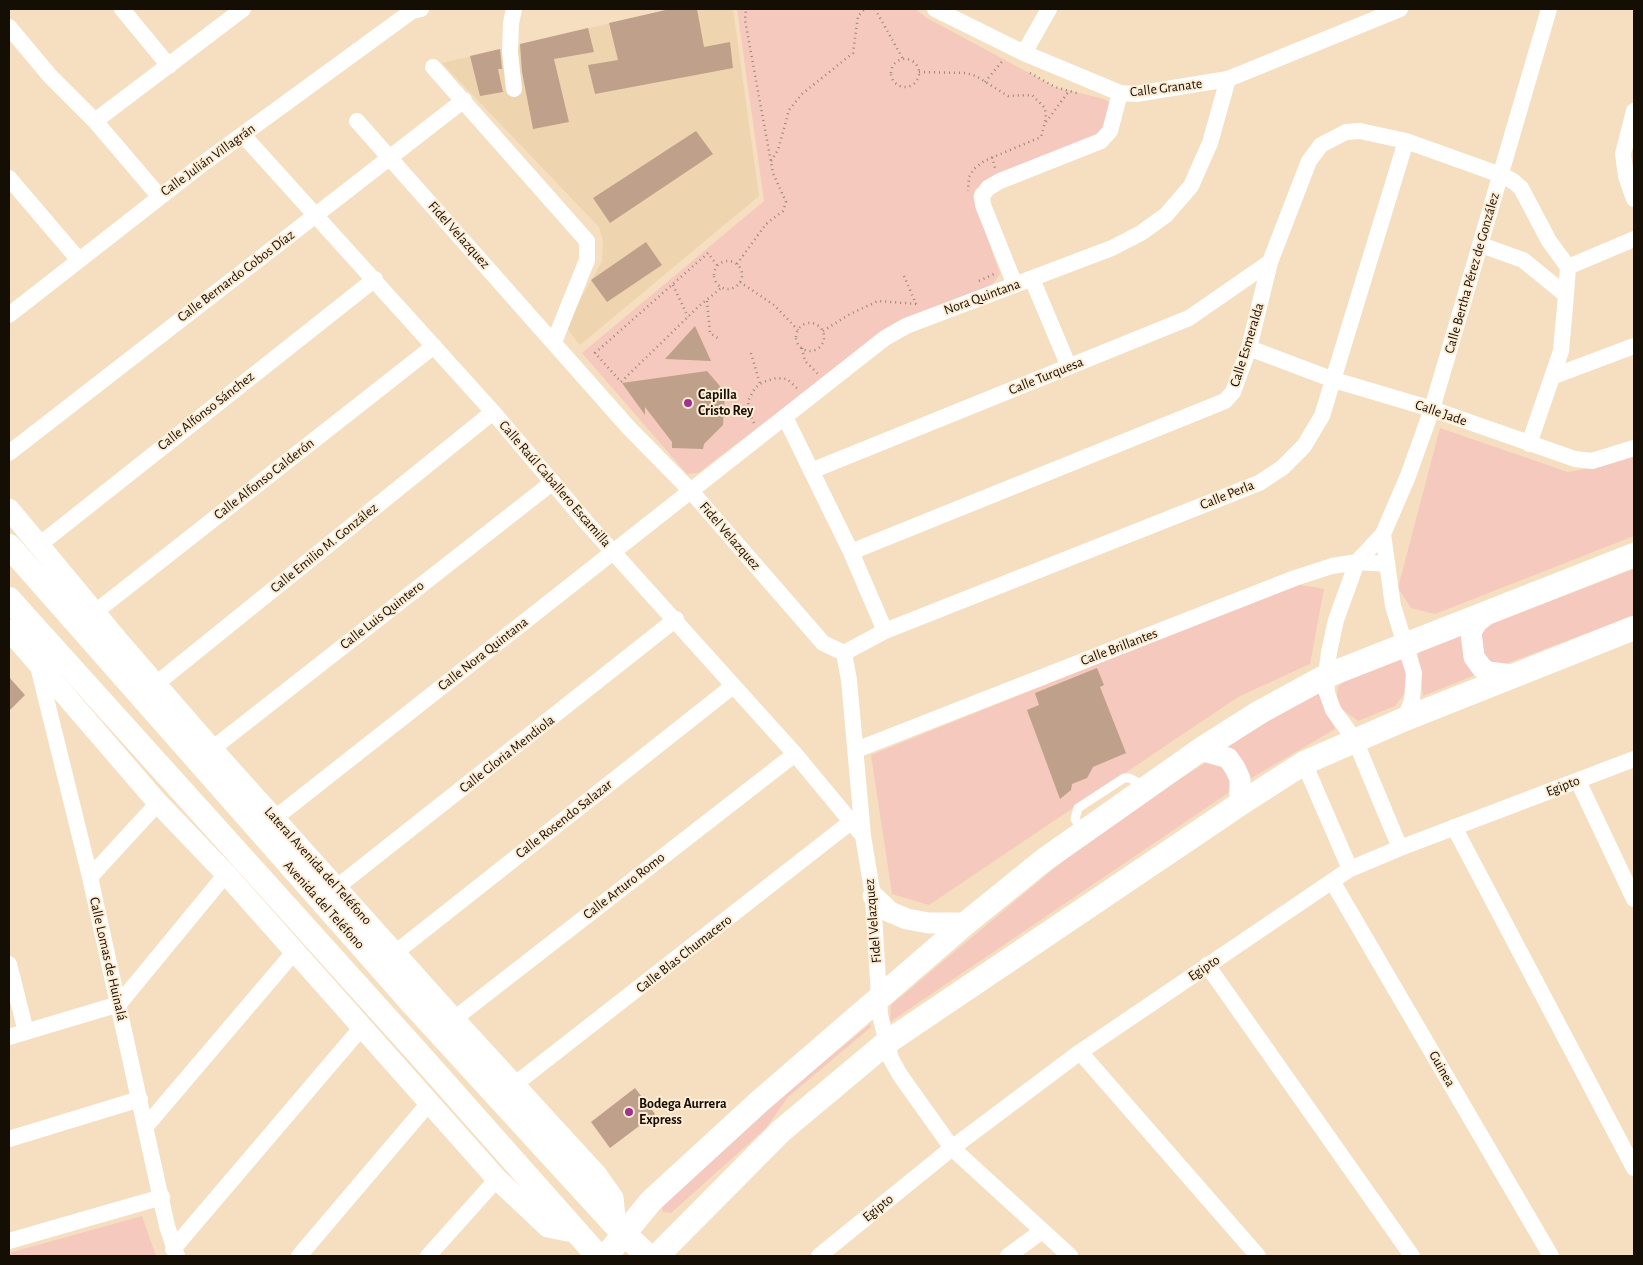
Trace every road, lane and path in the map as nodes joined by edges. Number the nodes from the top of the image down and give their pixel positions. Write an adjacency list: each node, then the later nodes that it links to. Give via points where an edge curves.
1 (122, 9): 16 (street)
2 (243, 9): 16 (street)
3 (415, 9): 30 (street, Calle Julián Villagrán)
4 (514, 9): 21 (street, via 510,52)
5 (746, 9): 34 (path, via 745,20)
6 (865, 9): 34 (path, via 858,16 853,53 802,94 789,110 778,150)
7 (875, 9): 14 (path)
8 (936, 9): 15 (street, Calle Granate)
9 (1049, 9): 15 (street)
10 (1400, 9): 19 (street, Calle Granate)
11 (1544, 10): 35 (street, Calle Bertha Pérez de González)
12 (9, 28): 27 (street)
13 (996, 55): 20 (path, via 1004,60)
14 (903, 59): 18 (path, via 914,62); 18 (path, via 895,63 891,72 894,82 899,86 912,85 918,80)
15 (1022, 61): 22 (path, via 1055,87); 23 (street, Calle Granate)
16 (169, 66): 27 (street)
17 (433, 68): 25 (street)
18 (919, 72): 20 (path, via 966,73)
19 (1228, 79): 23 (street, Calle Granate, via 1157,92); 51 (street, Nora Quintana, via 1210,143 1191,186 1166,215 1112,248)
20 (985, 82): 29 (path, via 1008,96 1024,94 1038,99 1045,108)
21 (514, 89)
22 (1069, 91): 24 (path); 29 (path)
23 (1120, 93): 55 (street, via 1110,131 1101,141 1000,181 982,196 983,206)
24 (1083, 95)
25 (464, 100): 33 (street, Calle Bernardo Cobos Díaz); 66 (street, via 587,241 587,260)
26 (1634, 111): 31 (street)
27 (95, 121): 37 (street)
28 (357, 121): 33 (street, Fidel Velazquez)
29 (1045, 123): 38 (path, via 1041,138 1035,142 992,158 974,169 968,182)
30 (243, 135): 37 (street, Calle Julián Villagrán); 40 (street, Calle Raúl Caballero Escamilla)
31 (1630, 135): 39 (street, via 1623,154)
32 (1406, 141): 35 (street, Calle Esmeralda); 44 (street, Calle Esmeralda, via 1360,131 1346,132 1321,145 1309,161); 75 (street, Calle Perla)
33 (389, 158): 40 (street, Calle Bernardo Cobos Díaz); 66 (street, Fidel Velazquez)
34 (771, 162): 45 (path, via 774,178 785,196 786,207 766,224)
35 (1501, 175): 42 (street, Calle Bertha Pérez de González); 47 (street, Calle Esmeralda, via 1521,188 1549,241)
36 (9, 178): 43 (street)
37 (159, 196): 43 (street, Calle Julián Villagrán)
38 (970, 197)
39 (1634, 200)
40 (316, 215): 50 (street, Calle Raúl Caballero Escamilla); 84 (street, Calle Bernardo Cobos Díaz)
41 (1634, 239): 47 (street)
42 (1481, 245): 57 (street, via 1523,260); 78 (street, Calle Bertha Pérez de González)
43 (78, 259): 61 (street, Calle Julián Villagrán)
44 (1270, 262): 70 (street, Calle Esmeralda); 72 (street, Calle Turquesa, via 1190,318)
45 (736, 264): 46 (path, via 724,262); 52 (path, via 741,271)
46 (717, 265): 54 (path, via 708,253); 56 (path, via 714,280)
47 (1568, 267): 57 (street)
48 (996, 269): 53 (path, via 993,275)
49 (904, 276): 60 (path)
50 (375, 279): 67 (street, Calle Raúl Caballero Escamilla); 90 (street, Calle Alfonso Sánchez)
51 (1032, 279): 55 (street, Nora Quintana); 72 (street)
52 (740, 282): 56 (path, via 729,289); 63 (path, via 774,305)
53 (977, 282)
54 (673, 284): 62 (path); 62 (path, via 595,353 621,382)
55 (1015, 285): 80 (street, Nora Quintana, via 906,326 885,338)
56 (721, 288): 58 (path)
57 (1566, 295): 73 (street, via 1564,326)
58 (707, 300): 62 (path); 65 (path, via 710,333)
59 (926, 302): 60 (path)
60 (916, 304): 64 (path, via 878,301)
61 (9, 315)
62 (688, 317)
63 (798, 330): 64 (path, via 812,323); 69 (path, via 796,337)
64 (822, 331): 69 (path, via 824,338 820,347 812,351)
65 (719, 339)
66 (554, 342): 87 (street, Fidel Velazquez, via 629,428)
67 (434, 346): 79 (street, Calle Raúl Caballero Escamilla); 99 (street, Calle Alfonso Calderón)
68 (1634, 346): 73 (street)
69 (802, 348): 74 (path, via 805,361)
70 (1249, 348): 75 (street, Calle Jade); 93 (street, Calle Esmeralda, via 1233,392 1216,406)
71 (751, 353): 76 (path)
72 (1069, 367): 85 (street, Calle Turquesa)
73 (1554, 376): 82 (street)
74 (823, 378)
75 (1334, 380): 78 (street, Calle Jade); 103 (street, Calle Perla, via 1322,416 1304,446 1282,468 1258,483)
76 (760, 384): 77 (path, via 776,378 787,379); 81 (path, via 750,397 748,406)
77 (802, 394)
78 (1432, 409): 82 (street, Calle Jade); 89 (street, Calle Bertha Pérez de González)
79 (493, 412): 86 (street, Calle Raúl Caballero Escamilla); 110 (street, Calle Emilio M. González)
80 (785, 417): 85 (street); 87 (street, Nora Quintana)
81 (757, 428)
82 (1529, 444): 83 (street, Calle Jade, via 1592,461)
83 (1634, 448)
84 (9, 453)
85 (812, 471): 93 (street)
86 (553, 482): 92 (street, Calle Raúl Caballero Escamilla); 114 (street, Calle Luis Quintero)
87 (690, 490): 92 (street, Calle Nora Quintana); 106 (street, Fidel Velazquez, via 823,643)
88 (9, 509): 90 (street, Lateral Avenida del Teléfono)
89 (1383, 534): 95 (street, Calle Bertha Pérez de González); 96 (street)
90 (39, 545): 99 (street, Lateral Avenida del Teléfono)
91 (9, 546): 105 (main road, Avenida del Teléfono)
92 (614, 551): 100 (street, Calle Raúl Caballero Escamilla); 123 (street, Calle Nora Quintana)
93 (851, 552): 103 (street)
94 (1634, 555): 98 (main road)
95 (1358, 562): 96 (street, Calle Brillantes); 109 (street, Calle Bertha Pérez de González, via 1336,620); 115 (street, Calle Brillantes, via 1332,566 1295,578)
96 (1387, 564): 104 (street, via 1393,606)
97 (9, 599): 149 (main road, Avenida del Teléfono)
98 (1493, 610): 104 (main road); 108 (street, via 1471,632 1474,657 1488,672)
99 (94, 613): 105 (street, Lateral Avenida del Teléfono)
100 (676, 620): 111 (street, Calle Raúl Caballero Escamilla); 132 (street, Calle Gloria Mendiola)
101 (1634, 628): 108 (main road)
102 (9, 630): 107 (street)
103 (885, 631): 106 (street, Calle Perla)
104 (1406, 643): 109 (main road); 112 (street, via 1415,685)
105 (112, 650): 110 (street, Lateral Avenida del Teléfono); 140 (main road, Avenida del Teléfono)
106 (844, 653): 115 (street, Fidel Velazquez)
107 (37, 661): 121 (street); 130 (street, Calle Lomas de Huinalá)
108 (1512, 675): 112 (main road)
109 (1326, 676): 113 (street, Calle Bertha Pérez de González, via 1334,710); 116 (main road)
110 (156, 684): 114 (street, Lateral Avenida del Teléfono)
111 (733, 686): 117 (street, Calle Raúl Caballero Escamilla); 137 (street, Calle Rosendo Salazar)
112 (1405, 719): 113 (main road)
113 (1355, 740): 119 (main road); 127 (street, Calle Bertha Pérez de González)
114 (212, 749): 123 (street, Lateral Avenida del Teléfono)
115 (856, 750): 126 (street, Fidel Velazquez)
116 (1200, 750): 122 (street, via 1228,758 1240,779); 135 (main road, via 1044,860)
117 (795, 754): 124 (street, Calle Raúl Caballero Escamilla); 143 (street, Calle Arturo Romo)
118 (1634, 758): 120 (street, Egipto)
119 (1304, 763): 122 (main road); 128 (street)
120 (1578, 781): 125 (street, Egipto); 134 (street)
121 (158, 803): 129 (street); 130 (street)
122 (1240, 804): 147 (main road)
123 (275, 818): 132 (street, Lateral Avenida del Teléfono)
124 (852, 821): 126 (street, Calle Raúl Caballero Escamilla); 151 (street, Calle Blas Chumacero)
125 (1454, 827): 127 (street, Egipto); 157 (street)
126 (863, 836): 133 (street, Fidel Velazquez)
127 (1400, 848): 128 (street, Egipto)
128 (1350, 870): 131 (street, Egipto)
129 (226, 874): 136 (street); 142 (street)
130 (90, 877): 142 (street, Calle Lomas de Huinalá)
131 (1332, 881): 139 (street, Egipto); 174 (street, Guinea)
132 (337, 887): 137 (street, Lateral Avenida del Teléfono)
133 (873, 896): 135 (street, via 890,912 907,919 929,923); 141 (street, Fidel Velazquez)
134 (1634, 899)
135 (966, 923): 141 (main road)
136 (295, 951): 144 (street); 154 (street)
137 (395, 953): 140 (street, Lateral Avenida del Teléfono)
138 (9, 964): 145 (street)
139 (1207, 965): 148 (street, Egipto); 173 (street)
140 (419, 995): 143 (street, Lateral Avenida del Teléfono); 163 (main road, Avenida del Teléfono)
141 (879, 999): 147 (street, Fidel Velazquez); 163 (main road, via 658,1194)
142 (119, 1004): 145 (street); 152 (street, Calle Lomas de Huinalá)
143 (454, 1019): 151 (street, Lateral Avenida del Teléfono)
144 (362, 1027): 150 (street); 164 (street)
145 (26, 1032): 146 (street)
146 (9, 1037)
147 (886, 1043): 156 (street, Fidel Velazquez, via 900,1076); 168 (main road, via 782,1131)
148 (1080, 1052): 156 (street, Egipto); 172 (street)
149 (419, 1054): 150 (street); 161 (main road, Avenida del Teléfono)
150 (401, 1070): 153 (street)
151 (514, 1085): 163 (street, Lateral Avenida del Teléfono, via 597,1175 613,1198)
152 (140, 1098): 154 (street, Calle Lomas de Huinalá); 155 (street)
153 (429, 1103): 158 (street); 165 (street)
154 (146, 1126): 159 (street, Calle Lomas de Huinalá)
155 (9, 1139)
156 (952, 1148): 160 (street, Fidel Velazquez); 169 (street, Egipto)
157 (1634, 1168)
158 (497, 1179): 161 (street, via 548,1226); 166 (street)
159 (162, 1197): 162 (street); 164 (street, Calle Lomas de Huinalá)
160 (1042, 1231): 170 (street); 171 (street, Fidel Velazquez)
161 (578, 1233): 163 (main road, Avenida del Teléfono)
162 (9, 1242)
163 (611, 1244): 167 (main road, Avenida del Teléfono)
164 (175, 1253)
165 (299, 1256)
166 (428, 1256)
167 (648, 1256)
168 (657, 1256)
169 (819, 1256)
170 (1008, 1256)
171 (1070, 1256)
172 (1258, 1256)
173 (1412, 1256)
174 (1551, 1256)

